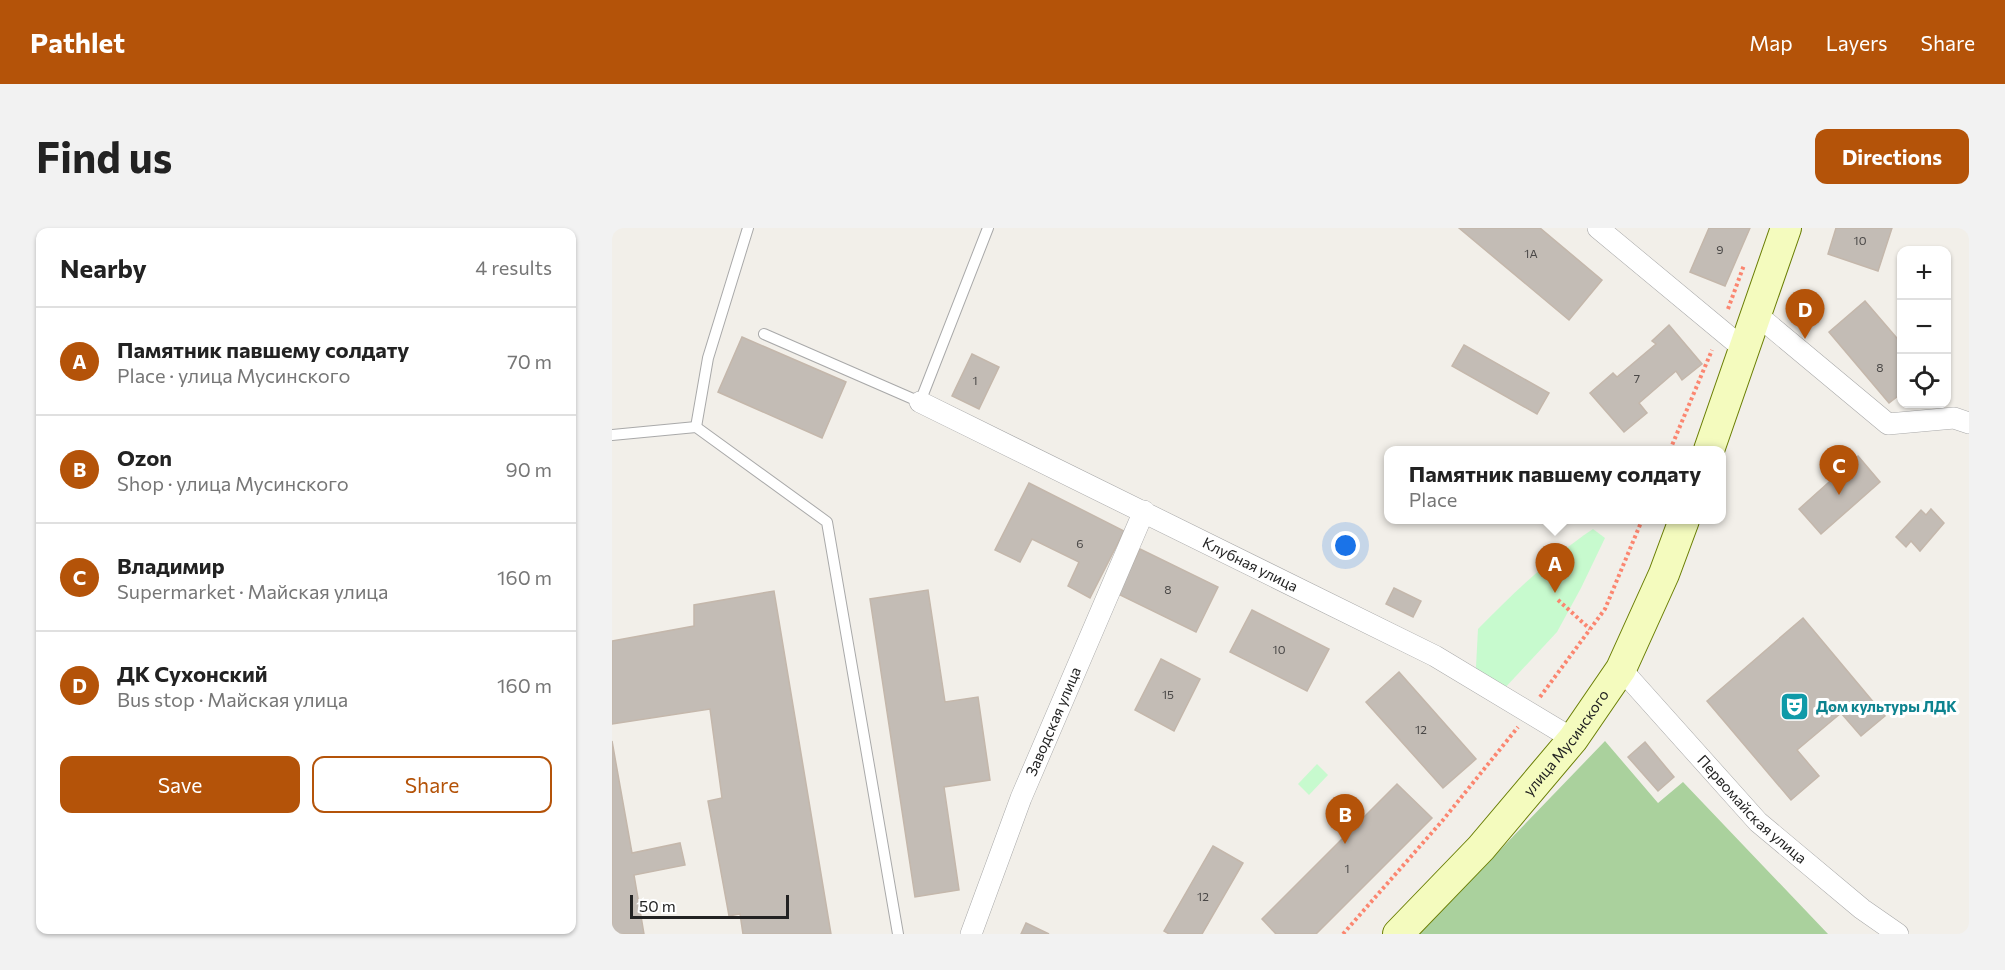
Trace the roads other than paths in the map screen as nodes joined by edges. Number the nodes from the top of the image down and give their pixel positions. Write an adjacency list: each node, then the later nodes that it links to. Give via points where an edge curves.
1 (748, 228): 10 (lane, via 708,358)
2 (988, 228): 8 (lane)
3 (1598, 228): 7 (street)
4 (1786, 228): 5 (street)
5 (1756, 314): 7 (street); 9 (street, via 1888,424 1954,418)
6 (764, 334): 8 (lane)
7 (1745, 350): 12 (street)
8 (920, 402): 13 (street, Клубная улица)
9 (1969, 423)
10 (696, 427): 11 (lane); 17 (lane, via 827,522)
11 (612, 435)
12 (1710, 446)
13 (1144, 511): 16 (street, Клубная улица, via 1435,656); 18 (street, Заводская улица, via 1021,798)
14 (1682, 524): 15 (street, улица Мусинского)
15 (1621, 669): 16 (street, улица Мусинского); 20 (street, Первомайская улица, via 1758,822)
16 (1572, 739): 19 (street, улица Мусинского, via 1481,848)
17 (898, 934)
18 (971, 934)
19 (1398, 934)
20 (1898, 934)

